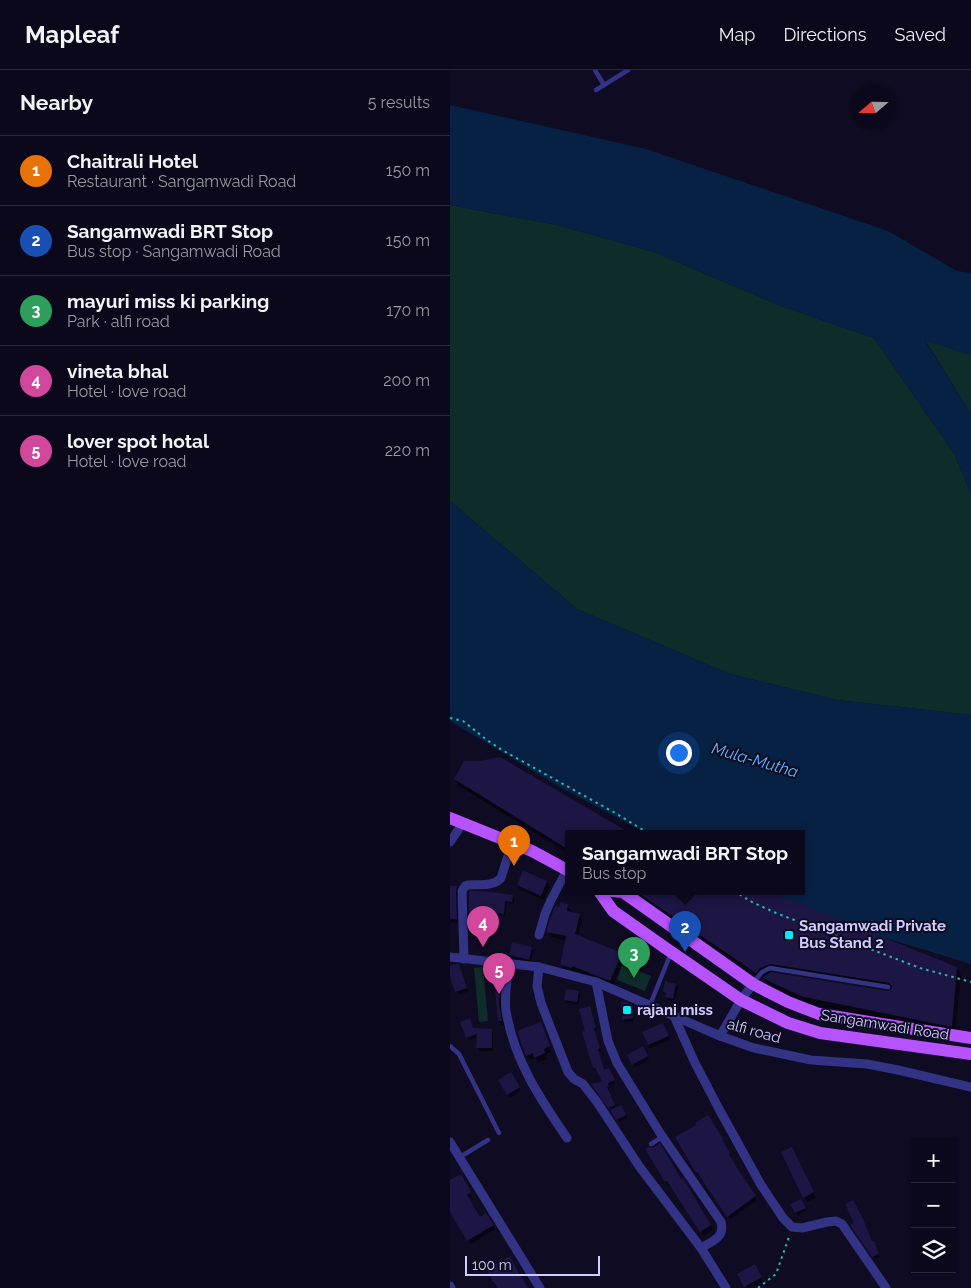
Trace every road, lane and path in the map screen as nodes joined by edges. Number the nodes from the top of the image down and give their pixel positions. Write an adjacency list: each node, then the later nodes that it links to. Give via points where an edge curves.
1 (595, 70): 3 (lane)
2 (628, 70): 3 (lane)
3 (604, 85): 4 (lane)
4 (596, 90)
5 (450, 718): 8 (path, via 463,721 502,750)
6 (450, 818): 7 (main road)
7 (463, 823): 9 (street); 10 (main road)
8 (643, 830)
9 (450, 842)
10 (512, 842): 11 (main road); 19 (street, via 497,882 468,885 462,891)
11 (565, 869)
12 (565, 875): 16 (street, via 548,907)
13 (602, 895): 17 (main road, Sangamwadi Road, via 613,911)
14 (627, 895): 24 (main road, Sangamwadi Road)
15 (741, 895): 23 (path, via 920,968)
16 (539, 935)
17 (671, 952): 26 (main road, Sangamwadi Road); 27 (lane)
18 (450, 957): 19 (street, alfi road)
19 (464, 959): 20 (street, alfi road)
20 (510, 963): 21 (street, alfi road); 36 (street, via 506,1009 514,1041 529,1078)
21 (539, 967): 22 (street, alfi road); 42 (street, via 537,986 541,1003 568,1072 597,1102 639,1166)
22 (596, 982): 27 (street, alfi road); 35 (street, via 608,1041 617,1063)
23 (971, 982)
24 (753, 984): 25 (lane, via 762,972 770,968); 26 (street); 30 (main road, Sangamwadi Road, via 819,1014)
25 (888, 987)
26 (741, 1000): 29 (street); 32 (main road, Sangamwadi Road, via 820,1033)
27 (650, 1005): 28 (street, alfi road)
28 (674, 1016): 29 (street, alfi road); 41 (street, via 719,1109 762,1185)
29 (720, 1036): 33 (street, alfi road, via 754,1048 812,1060 867,1064)
30 (971, 1038)
31 (450, 1046): 34 (lane, via 459,1054)
32 (971, 1054)
33 (971, 1086)
34 (499, 1133)
35 (663, 1137): 39 (lane); 42 (street, via 721,1222 723,1230 720,1235)
36 (567, 1138)
37 (488, 1140): 40 (lane)
38 (450, 1142): 40 (street)
39 (651, 1144)
40 (460, 1157): 43 (street)
41 (792, 1227): 45 (path, via 776,1274); 46 (street, via 836,1221 842,1224)
42 (701, 1248): 44 (street)
43 (540, 1288)
44 (726, 1288)
45 (758, 1288)
46 (886, 1288)

